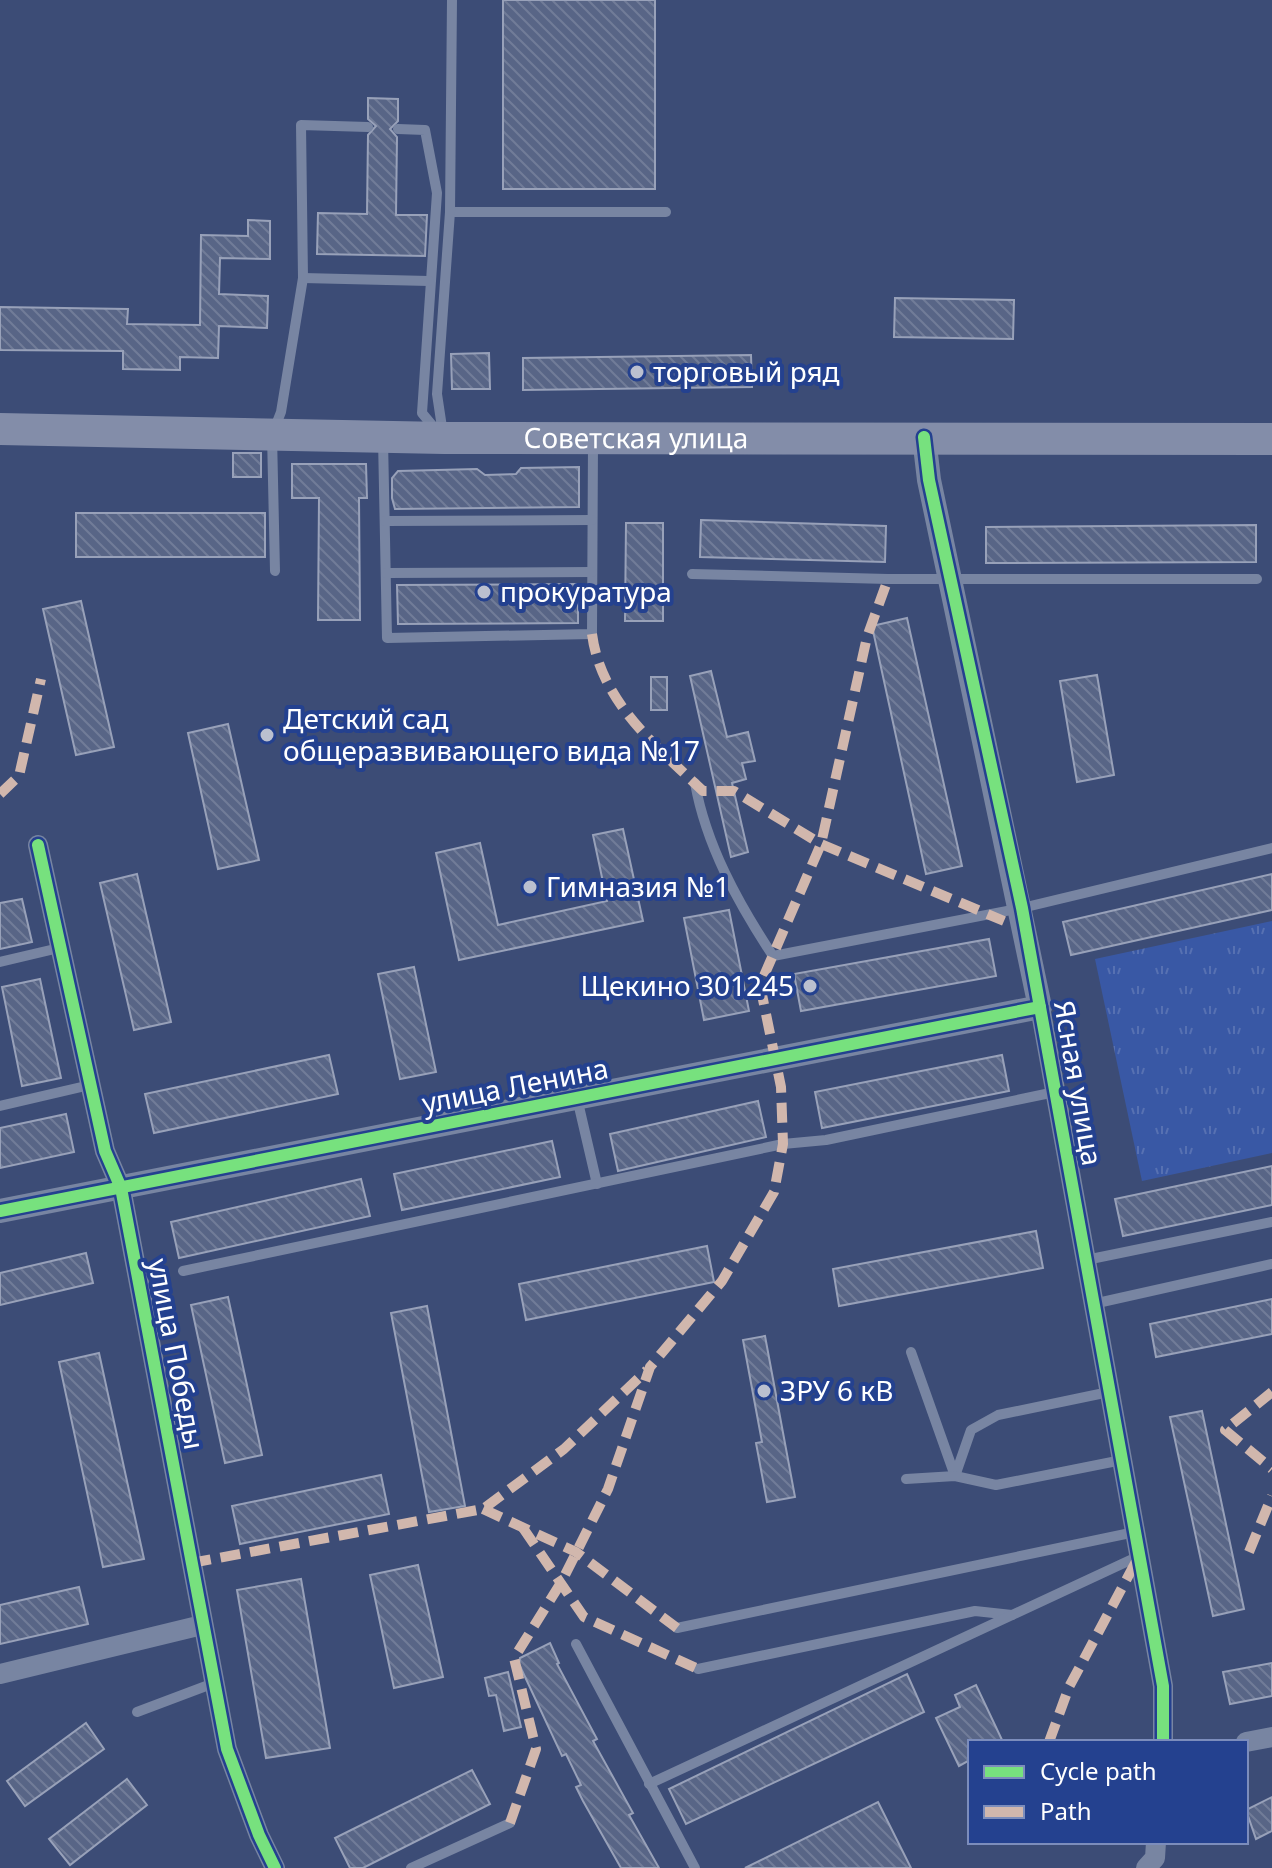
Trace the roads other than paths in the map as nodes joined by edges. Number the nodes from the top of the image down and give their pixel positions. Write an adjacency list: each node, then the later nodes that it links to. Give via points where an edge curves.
1 (452, 0): 4 (lane)
2 (368, 127): 6 (lane, via 301,125)
3 (398, 129): 7 (lane, via 425,130 437,193)
4 (450, 212): 5 (lane); 12 (lane, via 437,394)
5 (666, 212)
6 (303, 278): 7 (lane); 9 (lane, via 281,412)
7 (429, 281): 12 (lane, via 422,413)
8 (0, 429): 9 (main road, Советская улица)
9 (272, 435): 10 (main road, Советская улица); 17 (lane)
10 (383, 437): 12 (main road, Советская улица); 16 (lane)
11 (924, 437): 13 (main road, Советская улица); 14 (main road, Советская улица); 21 (street, Ясная улица)
12 (444, 438): 13 (main road, Советская улица)
13 (593, 438): 15 (lane)
14 (1272, 439)
15 (592, 520): 16 (lane); 18 (lane)
16 (385, 521): 19 (lane)
17 (275, 571)
18 (592, 572): 19 (lane); 19 (lane, via 592,634 387,638)
19 (386, 573)
20 (692, 574): 21 (lane)
21 (951, 578): 22 (lane); 26 (street, Ясная улица)
22 (1257, 579)
23 (695, 783): 26 (lane, via 700,810 741,907 773,956)
24 (38, 845): 27 (street, улица Победы)
25 (1272, 848): 26 (lane)
26 (1022, 908): 29 (street, Ясная улица)
27 (59, 948): 28 (lane); 30 (street, улица Победы)
28 (0, 962)
29 (1040, 1007): 31 (street, Ясная улица); 32 (street, улица Ленина)
30 (90, 1085): 33 (lane); 35 (street, улица Победы, via 105,1151)
31 (1055, 1092): 34 (lane); 38 (street, Ясная улица)
32 (577, 1098): 34 (lane); 35 (street, улица Ленина)
33 (0, 1106)
34 (597, 1184): 40 (lane)
35 (121, 1188): 36 (street, улица Ленина); 50 (street, улица Победы)
36 (0, 1211)
37 (1272, 1222): 38 (lane)
38 (1086, 1260): 41 (street, Ясная улица)
39 (1272, 1264): 41 (lane)
40 (183, 1271)
41 (1093, 1304): 43 (street, Ясная улица)
42 (911, 1352): 45 (lane)
43 (1109, 1392): 44 (street, Ясная улица); 45 (lane, via 998,1415 971,1430)
44 (1122, 1460): 45 (lane, via 996,1485); 47 (street, Ясная улица)
45 (955, 1476): 46 (lane)
46 (906, 1479)
47 (1135, 1532): 48 (street, Ясная улица); 51 (lane)
48 (1139, 1556): 49 (lane); 58 (street, Ясная улица, via 1163,1686)
49 (1014, 1616): 53 (lane, via 975,1611); 60 (lane)
50 (202, 1625): 54 (street); 55 (street, улица Победы)
51 (677, 1628)
52 (576, 1644): 60 (lane)
53 (698, 1669)
54 (0, 1674)
55 (214, 1683): 56 (lane); 63 (street, улица Победы, via 227,1749)
56 (137, 1712)
57 (1272, 1737): 59 (street)
58 (1163, 1740)
59 (1248, 1742)
60 (649, 1784): 65 (lane)
61 (510, 1823): 64 (lane)
62 (1156, 1844): 66 (street, via 1155,1858)
63 (275, 1868)
64 (411, 1868)
65 (695, 1868)
66 (1146, 1868)

